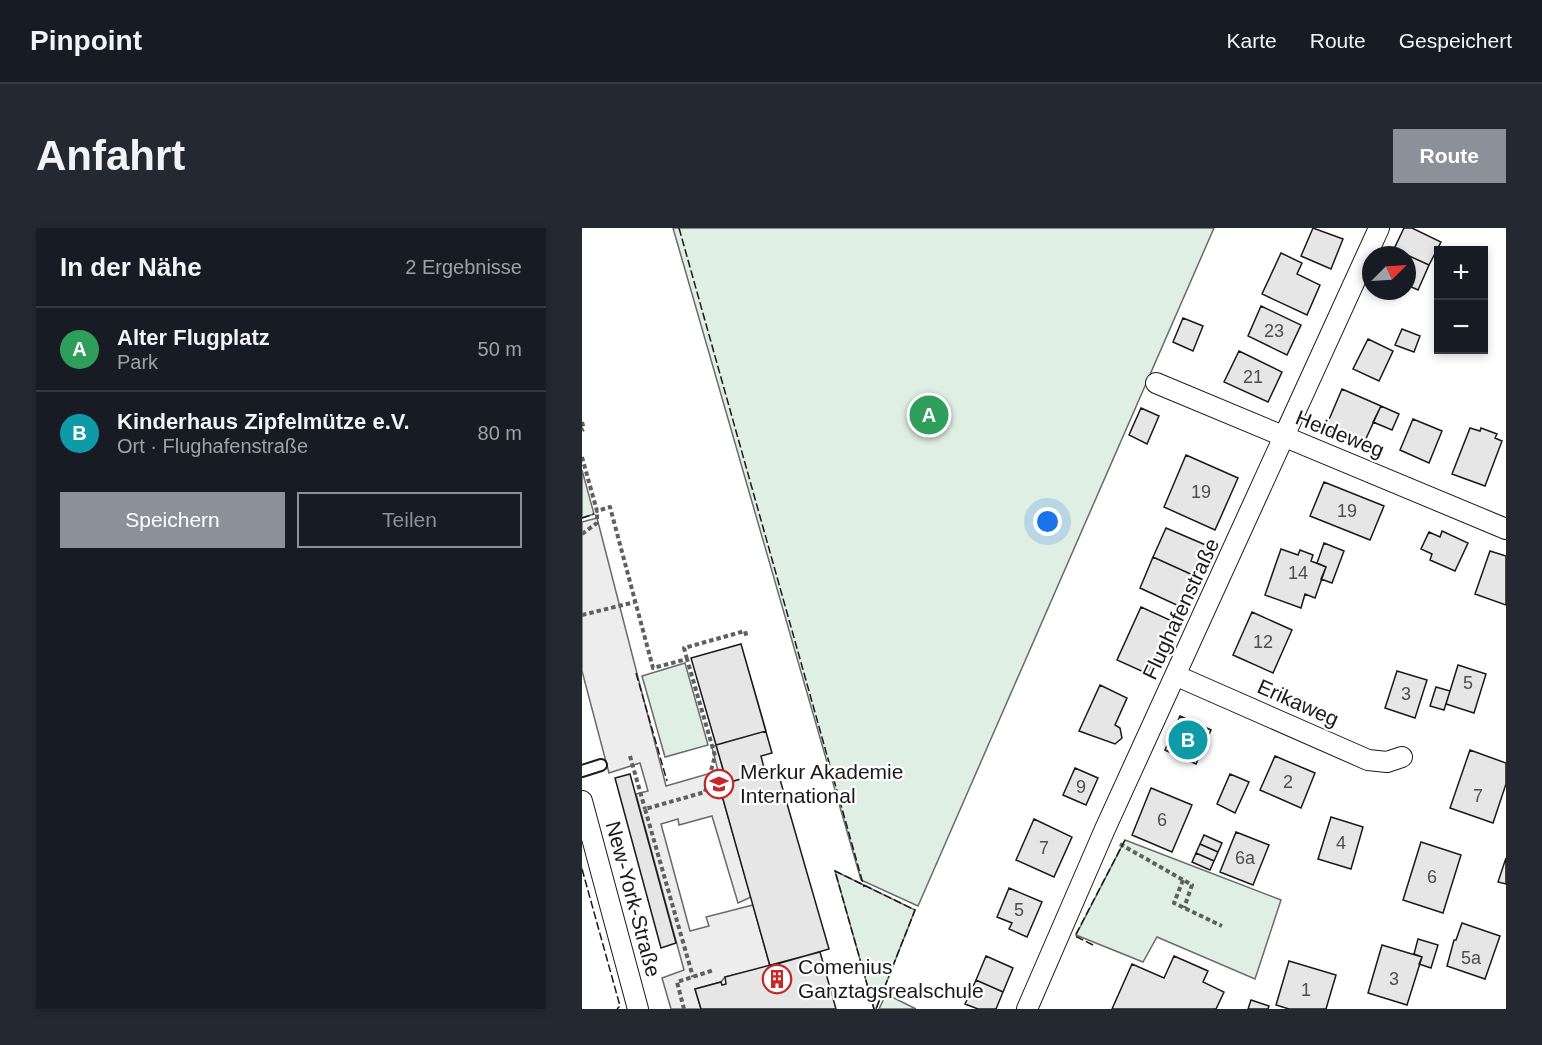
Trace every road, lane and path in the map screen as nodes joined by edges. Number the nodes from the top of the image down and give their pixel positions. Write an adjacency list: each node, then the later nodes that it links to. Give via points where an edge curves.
1 (1379, 228): 5 (street, Flughafenstraße)
2 (1156, 383): 5 (street, Heideweg)
3 (582, 422): 4 (path)
4 (582, 430)
5 (1285, 438): 8 (street, Heideweg); 14 (street, Flughafenstraße)
6 (582, 457): 7 (path)
7 (597, 511): 9 (path, via 597,523); 10 (path, via 610,507)
8 (1506, 529)
9 (582, 534)
10 (635, 602): 11 (path); 13 (path, via 653,668)
11 (582, 615)
12 (747, 638): 13 (path, via 745,631 684,648)
13 (687, 659): 20 (path, via 715,756 705,792)
14 (1177, 676): 16 (street, Erikaweg, via 1368,760 1387,762); 21 (street, Flughafenstraße)
15 (630, 756): 20 (path)
16 (1402, 758)
17 (601, 765): 18 (lane)
18 (582, 771)
19 (582, 801): 27 (street, New-York-Straße)
20 (645, 809): 26 (path)
21 (1102, 836): 22 (path); 29 (street, Flughafenstraße)
22 (1183, 880): 23 (path, via 1192,885); 23 (path, via 1174,903)
23 (1184, 908): 24 (path)
24 (1222, 927)
25 (714, 970): 26 (path)
26 (693, 976): 28 (path, via 677,982)
27 (638, 1009)
28 (684, 1009)
29 (1027, 1009)

